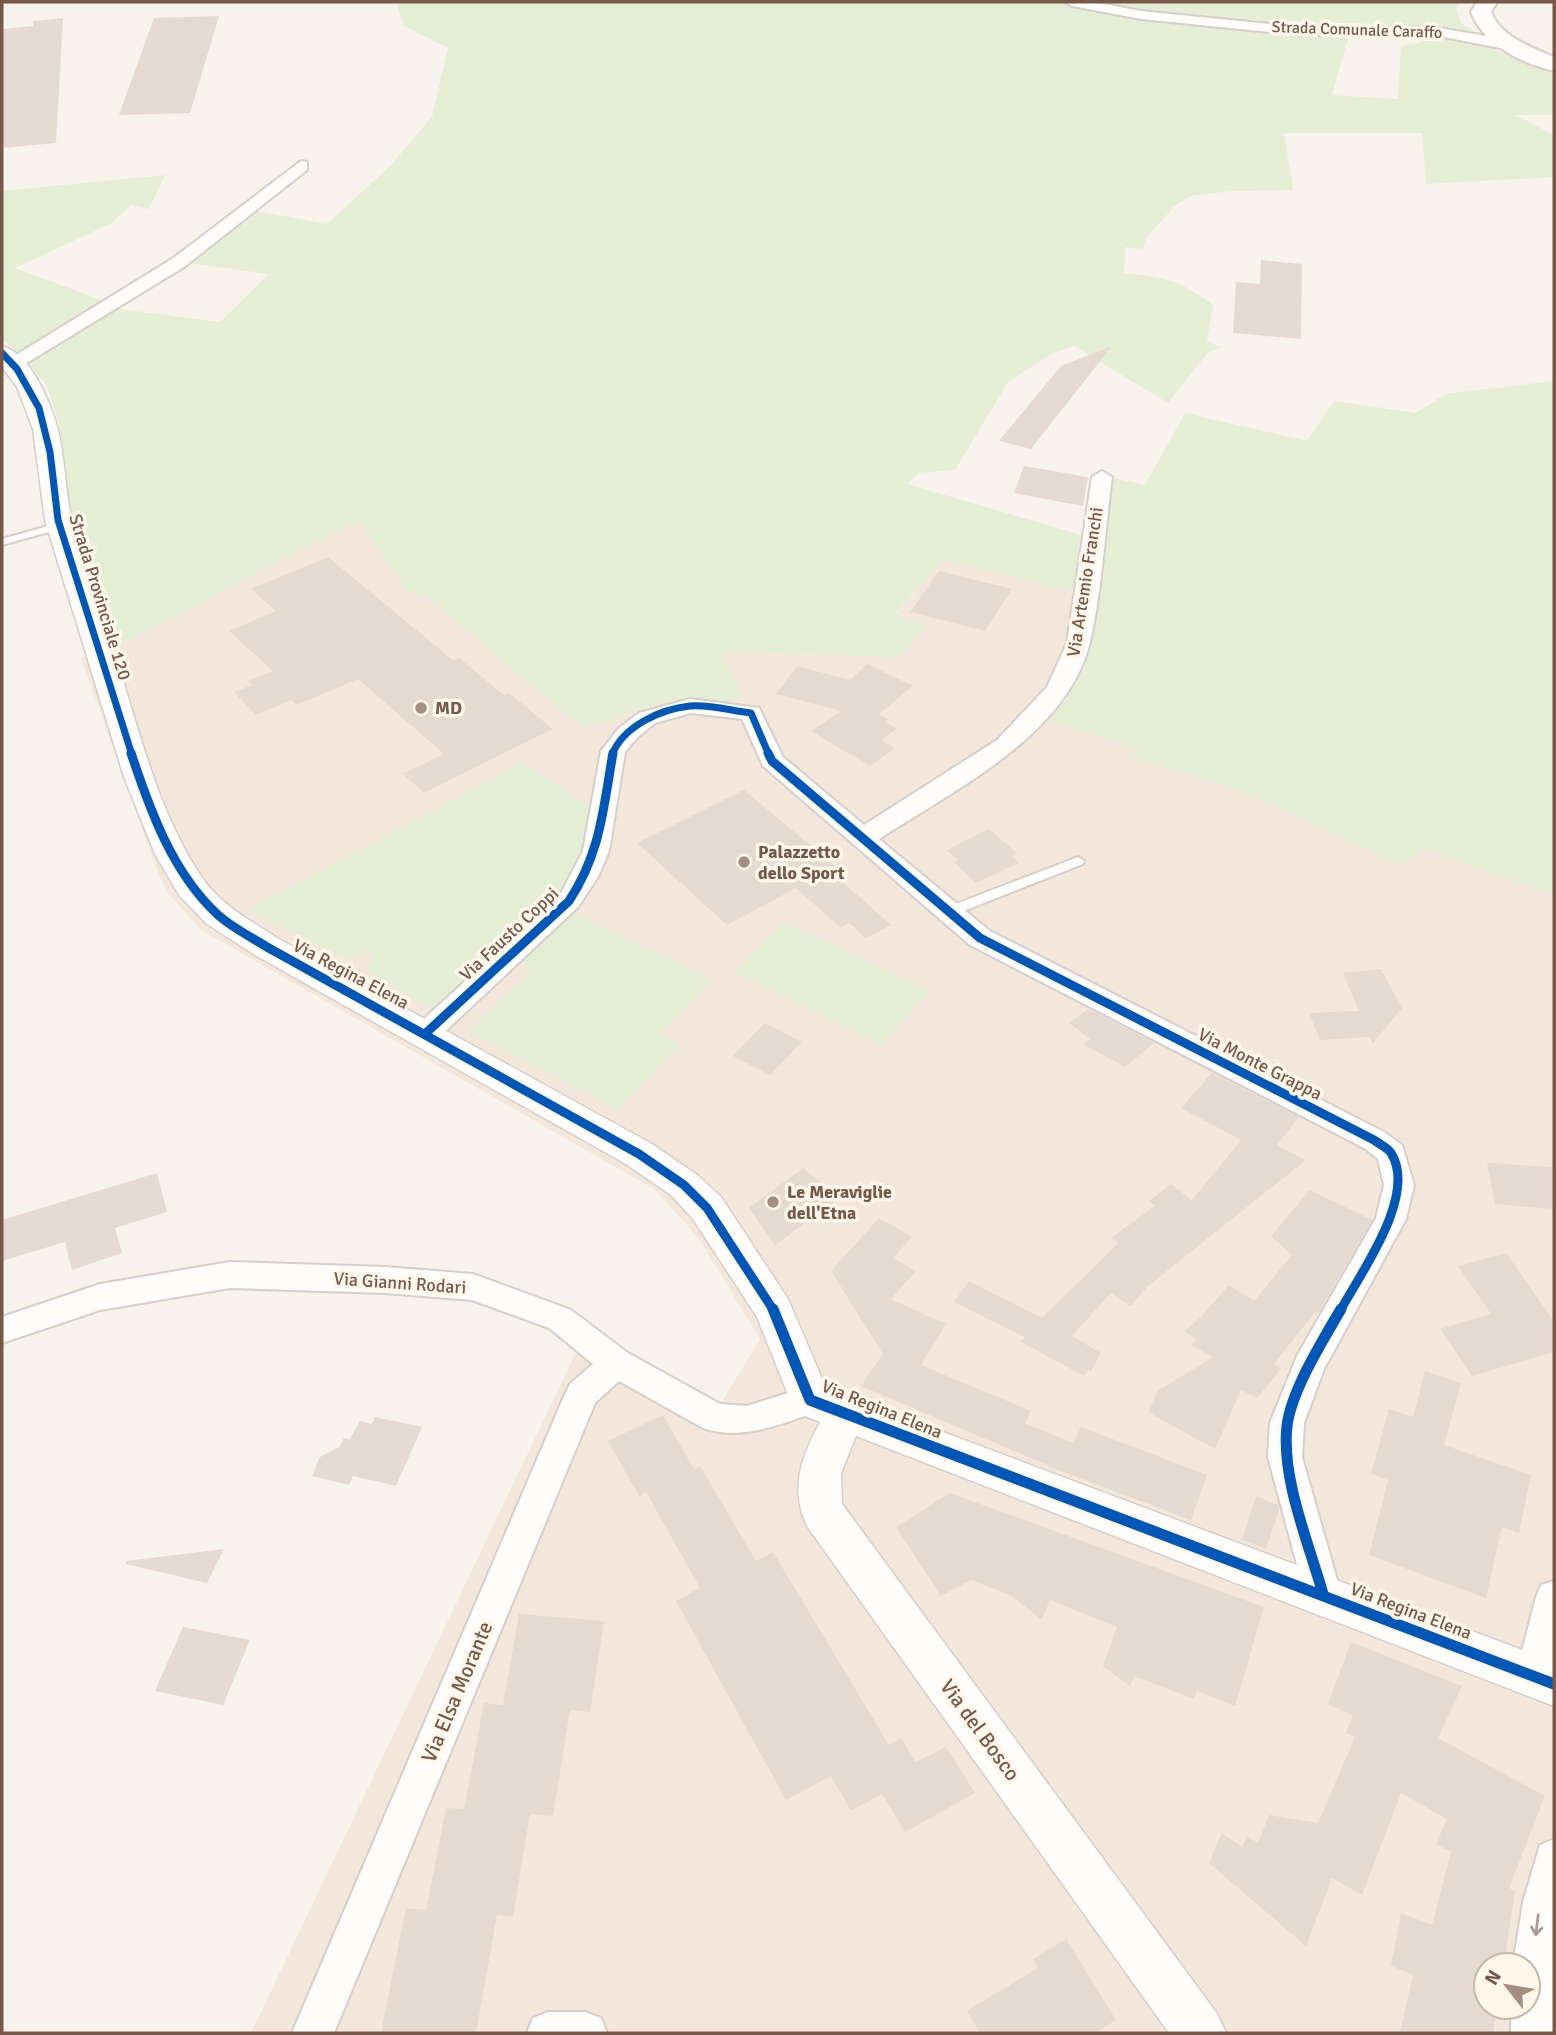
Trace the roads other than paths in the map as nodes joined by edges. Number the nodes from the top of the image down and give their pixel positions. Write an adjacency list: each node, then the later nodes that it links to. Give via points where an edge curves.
1 (1072, 2): 3 (street, Strada Comunale Caraffo, via 1141,15 1299,31 1433,31)
2 (1487, 2): 3 (main road, via 1481,12 1483,20)
3 (1516, 46): 4 (main road)
4 (1554, 65)
5 (301, 166): 6 (street, via 178,263)
6 (8, 358): 8 (street, Strada Provinciale 120, via 37,400)
7 (1102, 477): 11 (street, Via Artemio Franchi, via 1078,643 1058,690 1006,745)
8 (59, 526): 9 (lane); 12 (street, Strada Provinciale 120, via 139,777)
9 (2, 542)
10 (751, 713): 11 (street, Via Monte Grappa, via 772,761); 15 (street, Via Fausto Coppi, via 690,706 668,709 646,718 628,733 613,751 596,851 569,901)
11 (862, 838): 14 (street, Via Monte Grappa)
12 (171, 854): 15 (street, Via Regina Elena, via 191,887 219,916 267,947)
13 (1078, 861): 14 (lane)
14 (948, 912): 19 (street, Via Monte Grappa, via 980,938 1374,1140 1391,1153 1398,1185 1391,1219 1309,1366 1287,1423 1285,1457)
15 (426, 1032): 18 (street, Via Regina Elena, via 639,1154 684,1185 707,1208 774,1311)
16 (2, 1330): 17 (street, Via Gianni Rodari, via 100,1297 230,1275 385,1280 473,1287 560,1319)
17 (616, 1363): 18 (street, Via Gianni Rodari, via 715,1418 747,1420); 23 (street, Via Elsa Morante, via 582,1394)
18 (828, 1407): 19 (street, Via Regina Elena); 26 (street, Via del Bosco, via 815,1492 822,1512)
19 (1323, 1594): 21 (street, Via Regina Elena)
20 (1554, 1597): 21 (street)
21 (1544, 1680)
22 (1554, 1859): 27 (street, one-way to 27, via 1539,1913 1530,1989)
23 (313, 2033)
24 (548, 2033): 25 (street)
25 (586, 2033)
26 (1200, 2033)
27 (1531, 2033)

